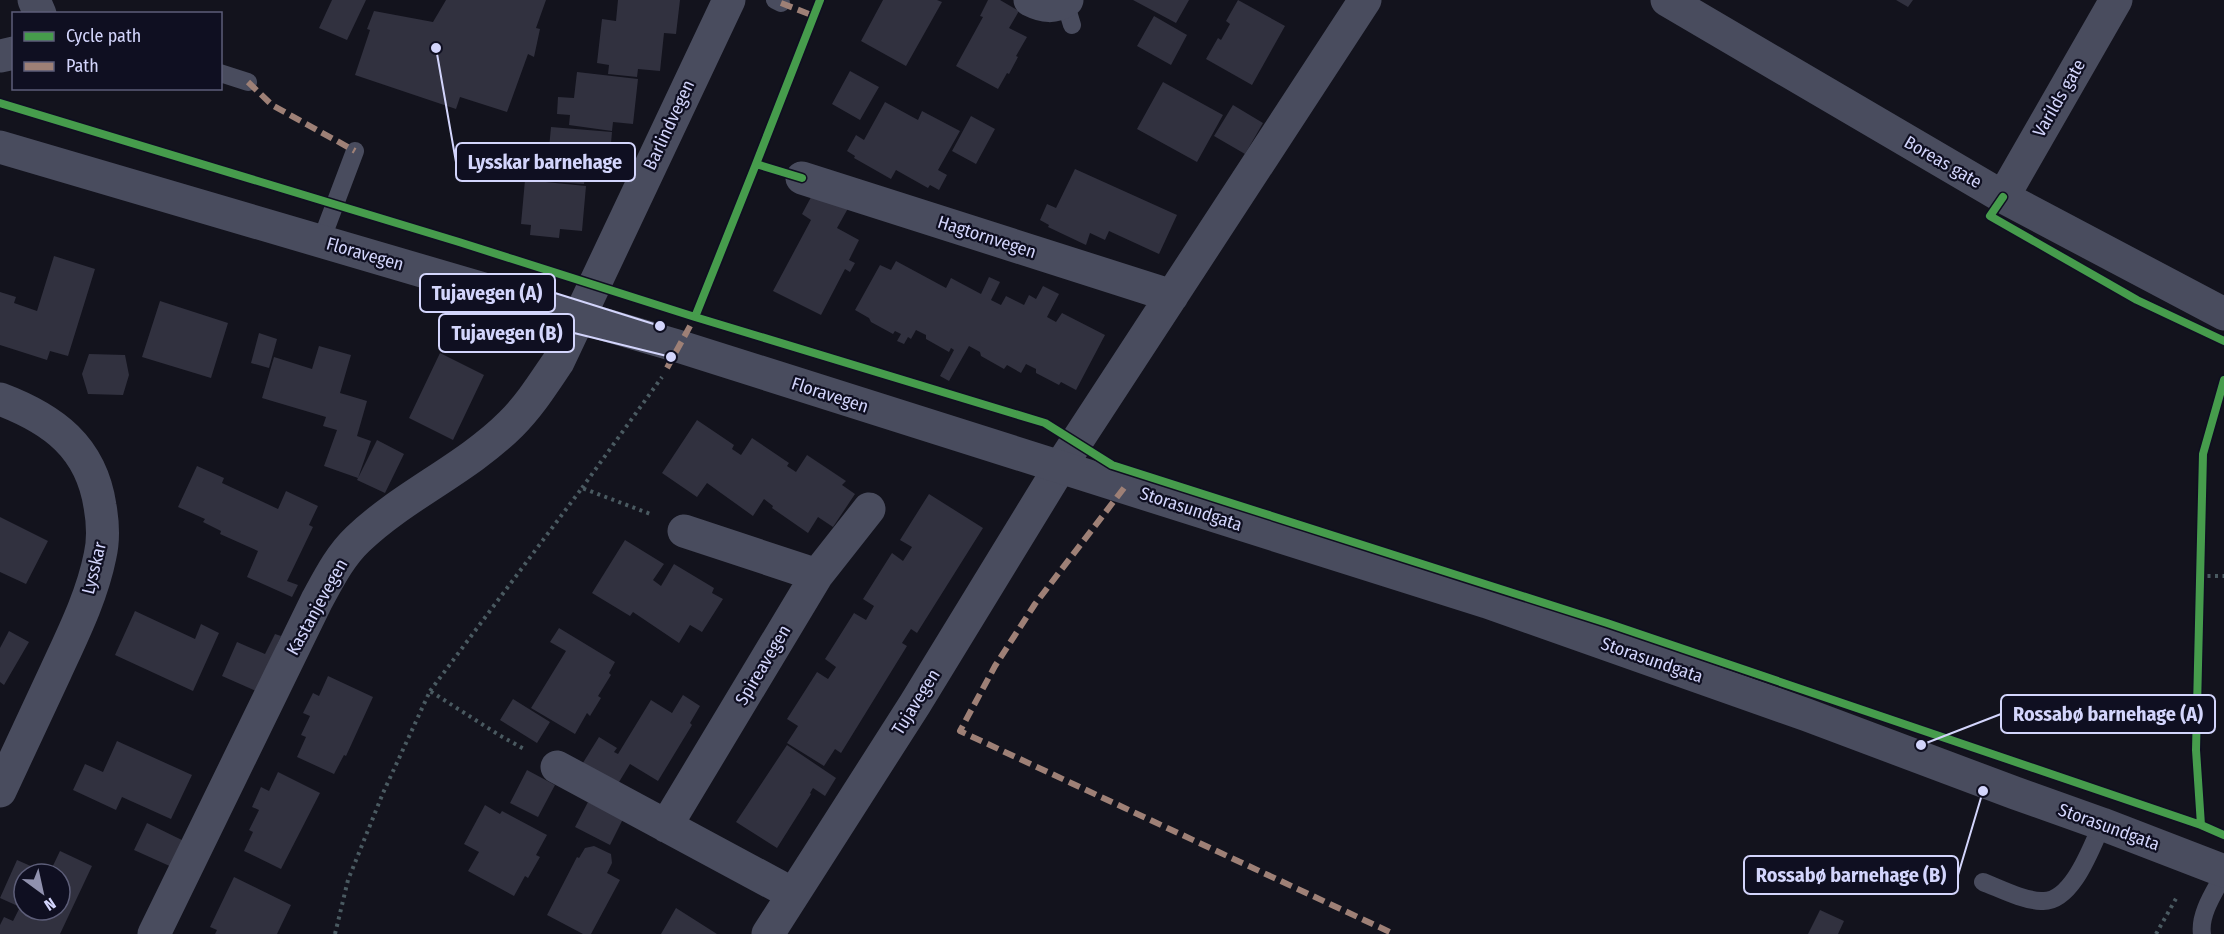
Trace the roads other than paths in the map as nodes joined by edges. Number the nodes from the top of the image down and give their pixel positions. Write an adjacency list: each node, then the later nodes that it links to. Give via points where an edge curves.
1 (729, 0): 16 (street, Barlindvegen)
2 (1030, 0): 6 (street)
3 (1667, 0): 12 (street, Boreas gate)
4 (2116, 0): 12 (street, Varilds gate)
5 (1359, 2): 14 (street)
6 (1068, 9)
7 (222, 74): 8 (lane)
8 (248, 82)
9 (0, 147): 13 (street, Floravegen)
10 (355, 151): 13 (lane)
11 (802, 178): 14 (street, Hagtornvegen)
12 (2003, 197): 15 (street, Boreas gate)
13 (321, 241): 16 (street, Floravegen)
14 (1172, 296): 18 (street)
15 (2224, 314)
16 (581, 316): 18 (street, Floravegen); 29 (street, Kastanjevegen, via 532,400 510,424 382,519 357,540 335,567)
17 (0, 399): 23 (street, Lysskar, via 52,425 79,452 91,470 103,525 90,592 68,647)
18 (1067, 469): 24 (street, Storasundgata, via 1487,602); 28 (street, Tujavegen)
19 (869, 509): 21 (street, Spireavegen)
20 (684, 531): 21 (street)
21 (818, 575): 25 (street, Spireavegen)
22 (557, 767): 25 (street)
23 (3, 775)
24 (2102, 824): 26 (street, Storasundgata); 27 (lane, via 2070,886 2056,898 2043,902)
25 (666, 826): 28 (street)
26 (2224, 873): 31 (lane, via 2205,911)
27 (1983, 882)
28 (793, 894): 30 (street, Tujavegen)
29 (154, 934)
30 (768, 934)
31 (2202, 934)

